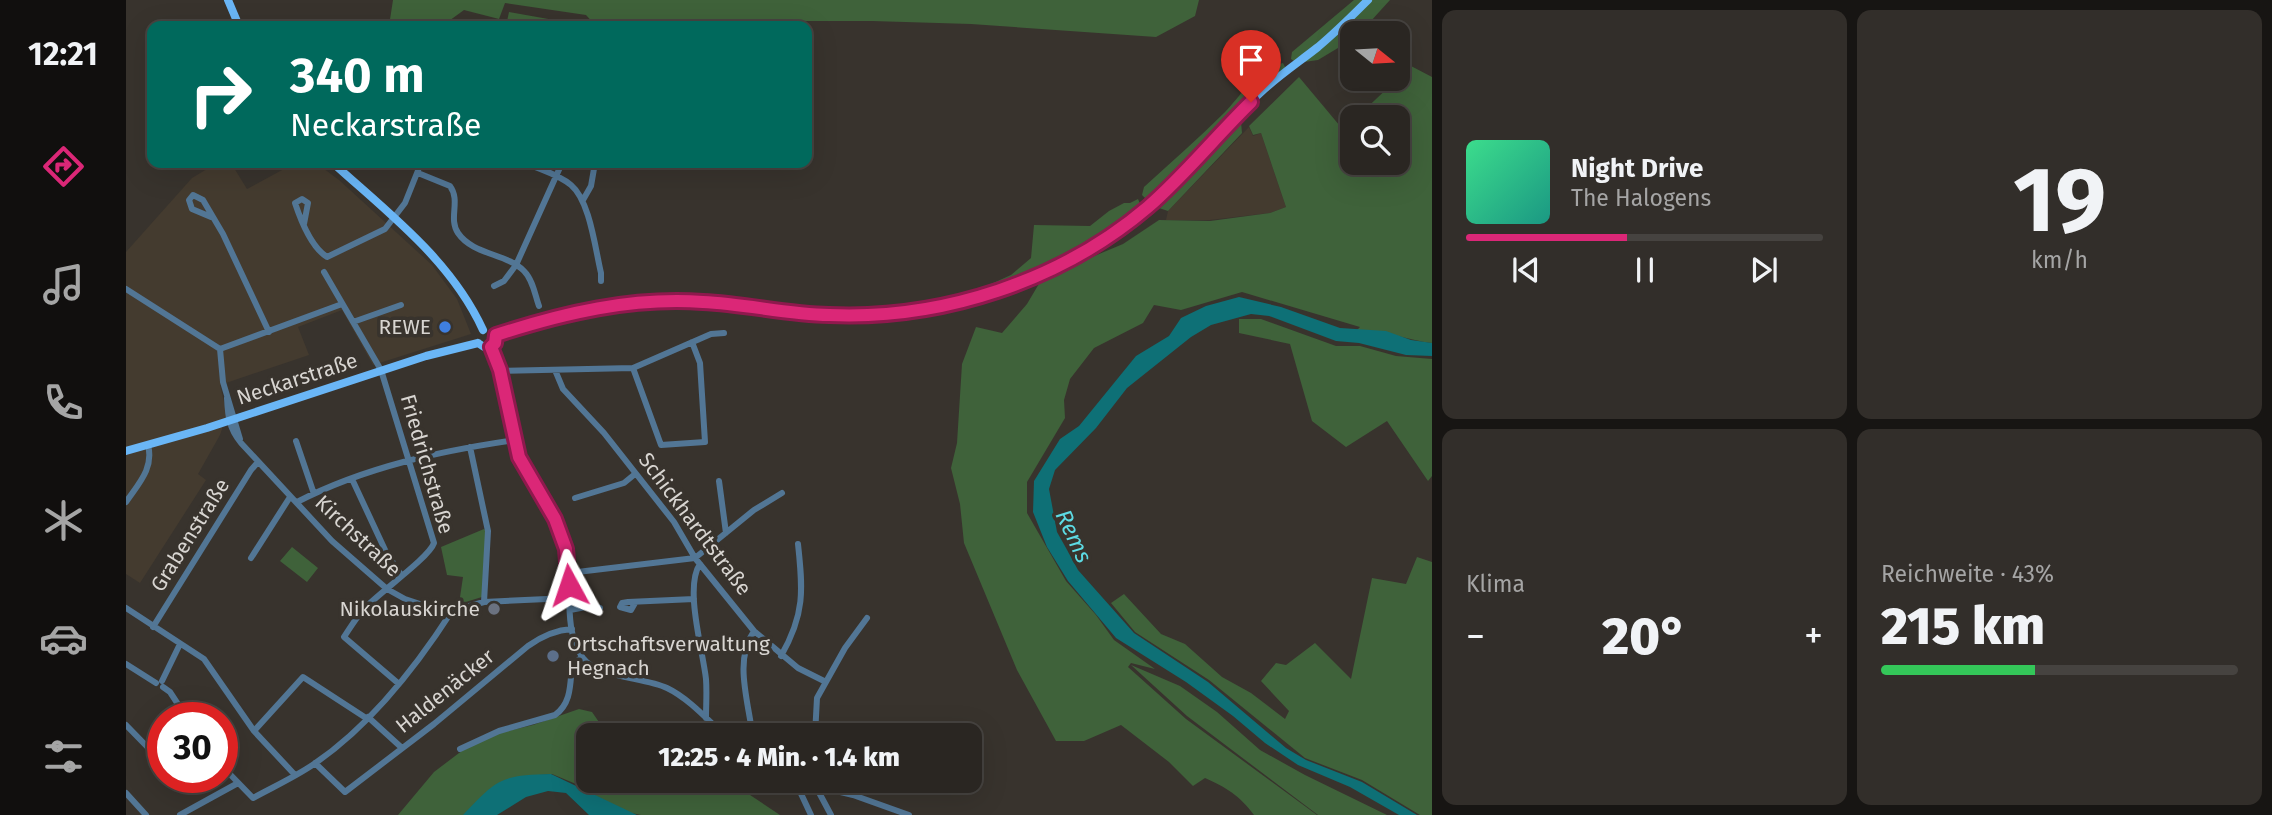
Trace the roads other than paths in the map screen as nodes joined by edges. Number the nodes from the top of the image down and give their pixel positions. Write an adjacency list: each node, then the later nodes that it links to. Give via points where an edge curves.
1 (228, 0): 3 (main road)
2 (1368, 0): 27 (main road, via 1251,102 1143,211 1062,263 992,293 940,306 848,316 704,302 640,302 562,315)
3 (237, 21)
4 (339, 168): 13 (main road)
5 (420, 168): 9 (street)
6 (538, 168): 10 (street)
7 (560, 168): 10 (street)
8 (594, 168): 11 (street)
9 (418, 173): 13 (street); 15 (street, via 454,190 453,220 464,240)
10 (556, 176): 11 (street); 15 (street)
11 (583, 200): 17 (street)
12 (211, 217): 25 (street)
13 (394, 218): 14 (street, via 384,229 327,257 315,247); 24 (main road, via 437,259)
14 (304, 223)
15 (516, 265): 18 (street); 22 (street, via 529,277)
16 (324, 272): 20 (street, Friedrichstraße)
17 (601, 281)
18 (494, 286)
19 (126, 289): 31 (street)
20 (342, 304): 23 (street, Friedrichstraße); 25 (street)
21 (401, 305): 23 (street)
22 (539, 306)
23 (352, 322): 33 (street, Friedrichstraße)
24 (483, 330): 27 (main road); 28 (main road)
25 (269, 331): 31 (street)
26 (724, 333): 29 (street)
27 (496, 335): 30 (main road)
28 (478, 342): 30 (main road); 33 (main road, Neckarstraße)
29 (692, 342): 32 (street); 32 (street, via 700,363 705,442 661,445)
30 (491, 347): 34 (street)
31 (220, 349): 36 (street, Kirchstraße)
32 (633, 368): 35 (street)
33 (381, 370): 36 (main road, Neckarstraße); 42 (street, Friedrichstraße)
34 (500, 370): 35 (street); 37 (street)
35 (555, 370): 44 (street, Schickhardtstraße, via 563,389)
36 (232, 419): 39 (main road, Neckarstraße); 43 (street, Kirchstraße, via 240,443)
37 (514, 440): 40 (street); 57 (street, via 560,530)
38 (296, 441): 48 (street)
39 (148, 445): 41 (main road, Neckarstraße); 51 (street, via 148,468)
40 (470, 447): 42 (street); 62 (street, via 488,531)
41 (126, 451)
42 (407, 460): 45 (street); 58 (street, Friedrichstraße, via 434,543 431,551)
43 (258, 462): 49 (street, Kirchstraße); 69 (street, Grabenstraße)
44 (635, 474): 50 (street, via 624,484); 56 (street, Schickhardtstraße)
45 (352, 479): 48 (street); 58 (street)
46 (719, 481): 53 (street)
47 (782, 493): 53 (street)
48 (314, 494): 52 (street)
49 (290, 497): 52 (street, Kirchstraße); 55 (street, Kirchstraße)
50 (575, 498)
51 (126, 502)
52 (297, 502): 59 (street, Kirchstraße, via 332,541)
53 (726, 533): 56 (street)
54 (798, 544): 73 (street, via 800,611)
55 (251, 558)
56 (698, 561): 57 (street); 61 (street); 71 (street, Schickhardtstraße)
57 (569, 573): 60 (street)
58 (401, 575): 59 (street, Friedrichstraße)
59 (387, 589): 67 (street, Kirchstraße, via 405,599); 78 (street, Friedrichstraße, via 363,610 344,637)
60 (569, 598): 62 (street, Kirchstraße); 66 (street)
61 (694, 599): 63 (street); 81 (street, via 706,681)
62 (484, 602): 67 (street, Kirchstraße)
63 (635, 603)
64 (126, 608): 69 (street)
65 (600, 608): 66 (street)
66 (570, 610): 70 (street)
67 (452, 611): 78 (street)
68 (867, 618): 76 (street)
69 (153, 627): 72 (street)
70 (572, 629): 74 (street); 88 (street, Haldenäcker, via 542,636)
71 (754, 631): 73 (street, Schickhardtstraße); 83 (street, via 746,647 744,674)
72 (180, 644): 77 (street); 86 (street, via 204,659)
73 (782, 656): 76 (street, Schickhardtstraße)
74 (582, 657): 81 (street, via 603,671 670,689); 89 (street, via 572,665 568,701 555,715 499,731)
75 (126, 664): 77 (street)
76 (824, 681): 84 (street, via 817,698)
77 (160, 684): 79 (street)
78 (399, 684): 80 (street)
79 (177, 702)
80 (367, 718): 86 (street, via 303,677); 88 (street); 90 (street)
81 (706, 718): 82 (street)
82 (711, 723)
83 (751, 723)
84 (816, 723)
85 (126, 725): 87 (street)
86 (254, 731): 91 (street)
87 (147, 747)
88 (402, 748): 90 (street, Haldenäcker, via 345,792)
89 (460, 749)
90 (315, 763): 91 (street)
91 (295, 775): 92 (street, via 253,799)
92 (238, 783)
93 (126, 793): 98 (street)
94 (220, 793): 99 (street)
95 (800, 793): 100 (street)
96 (820, 793): 101 (street)
97 (848, 793): 102 (street)
98 (146, 815)
99 (180, 815)
100 (811, 815)
101 (831, 815)
102 (909, 815)

